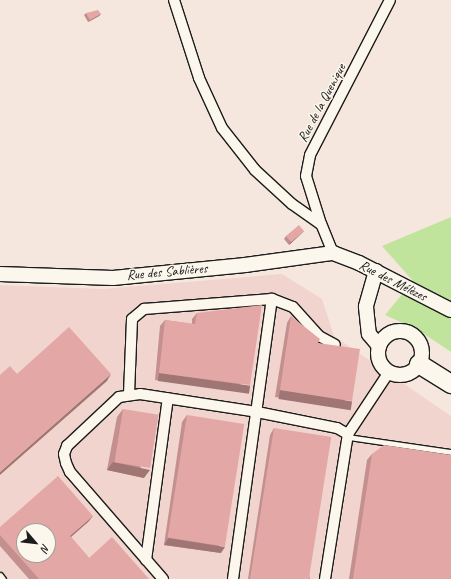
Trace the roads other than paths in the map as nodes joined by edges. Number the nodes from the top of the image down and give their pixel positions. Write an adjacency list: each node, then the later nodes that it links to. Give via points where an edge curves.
1 (174, 0): 3 (street, via 198,78 222,128 255,170 292,204)
2 (390, 0): 3 (street, Rue de la Quenique, via 310,155 306,176)
3 (321, 224): 4 (street, Rue de la Quenique)
4 (333, 253): 5 (street, Rue des Mélèzes); 6 (street, Rue des Sablières, via 113,278)
5 (376, 271): 8 (street, Rue des Mélèzes); 9 (street, via 366,307)
6 (0, 274)
7 (272, 299): 11 (street, via 293,307 319,336); 16 (street, via 144,309 132,319); 18 (street)
8 (451, 310)
9 (367, 320): 10 (street); 12 (street, via 369,334)
10 (389, 333): 12 (street); 13 (street, via 403,330 416,337 422,350)
11 (335, 345)
12 (379, 346): 14 (street, via 378,356)
13 (419, 364): 14 (street, via 415,369 402,375); 15 (highway)
14 (389, 372): 19 (street)
15 (451, 384)
16 (129, 394): 17 (street); 21 (street, via 119,397 68,446 64,454 70,472)
17 (168, 398): 18 (street); 21 (street)
18 (257, 412): 19 (street, via 338,428); 25 (street)
19 (348, 436): 20 (lane); 26 (street)
20 (451, 452)
21 (146, 560): 24 (street)
22 (0, 575): 23 (lane)
23 (2, 579)
24 (163, 579)
25 (233, 579)
26 (325, 579)

